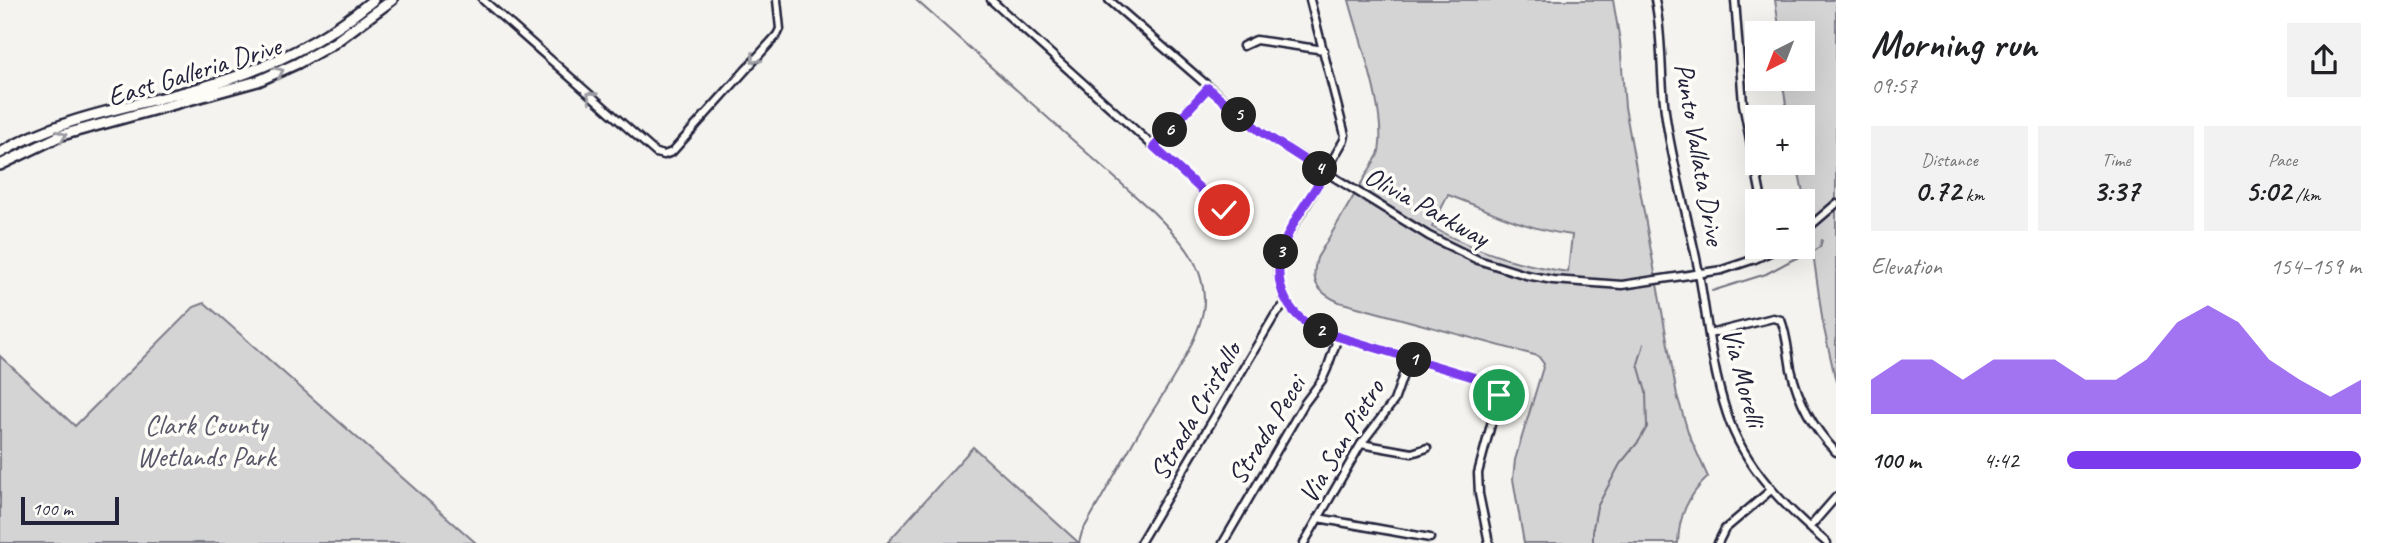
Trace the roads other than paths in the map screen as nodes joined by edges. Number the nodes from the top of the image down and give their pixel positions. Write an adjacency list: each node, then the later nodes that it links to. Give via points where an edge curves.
1 (373, 0): 14 (main road, East Galleria Drive, via 313,42 249,72 64,123)
2 (392, 0): 15 (main road, East Galleria Drive, one-way to 2, via 62,135 258,81 334,43)
3 (483, 0): 4 (street, one-way to 3, via 780,29 776,35 672,152 664,155 656,153)
4 (778, 0)
5 (990, 0): 13 (street)
6 (1109, 0): 12 (street, Olivia Parkway)
7 (1310, 0): 11 (street)
8 (1655, 0): 22 (street, Punto Vallata Drive, via 1661,26 1665,113)
9 (1735, 0): 17 (street, via 1743,104)
10 (1243, 46): 11 (street, via 1256,40)
11 (1324, 50): 16 (street, via 1345,130)
12 (1208, 88): 13 (street); 16 (street, Olivia Parkway, via 1261,132)
13 (1154, 147): 19 (street)
14 (0, 153)
15 (0, 165)
16 (1325, 173): 22 (street, Olivia Parkway, via 1453,248 1526,275 1612,285); 23 (street, via 1279,258 1279,281)
17 (1760, 189)
18 (1836, 204): 20 (street)
19 (1236, 216)
20 (1815, 222)
21 (1752, 259): 22 (street, Olivia Parkway)
22 (1699, 274): 24 (street, Via Morelli)
23 (1287, 302): 25 (street, via 1308,326); 35 (street, Strada Cristallo)
24 (1709, 334): 29 (street, via 1773,318 1782,320 1803,404); 30 (street, Via Morelli, via 1727,416 1744,451)
25 (1338, 337): 26 (street); 36 (street, Strada Pecei, via 1328,369)
26 (1409, 358): 27 (street, Via San Pietro, via 1394,401); 38 (street, via 1499,387 1478,473)
27 (1361, 444): 28 (street, via 1412,453); 32 (street, Via San Pietro)
28 (1427, 448)
29 (1836, 452)
30 (1771, 489): 33 (street, Via Morelli); 39 (street, via 1725,529)
31 (1836, 497): 33 (street)
32 (1318, 519): 34 (street); 37 (street, Via San Pietro)
33 (1809, 528): 40 (street, Via Morelli)
34 (1430, 538)
35 (1140, 543)
36 (1223, 543)
37 (1304, 543)
38 (1489, 543)
39 (1718, 543)
40 (1827, 543)

